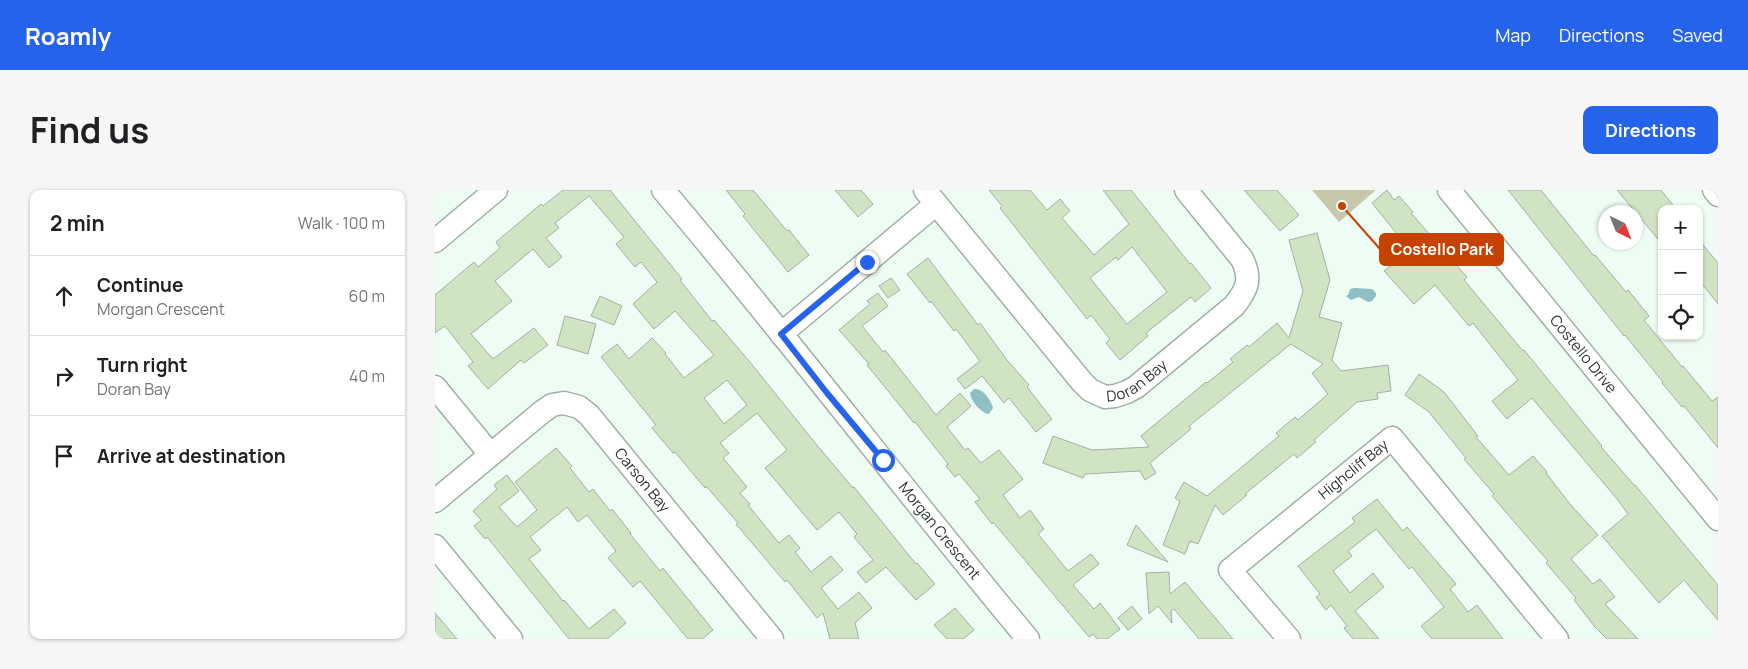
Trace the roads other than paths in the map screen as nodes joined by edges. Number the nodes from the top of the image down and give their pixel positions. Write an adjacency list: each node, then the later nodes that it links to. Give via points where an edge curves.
1 (496, 190): 8 (street)
2 (663, 190): 9 (street, Morgan Crescent)
3 (1186, 190): 7 (street, Doran Bay, via 1242,259 1247,268 1248,285 1234,306 1135,387 1110,397 1097,394 1082,382)
4 (1449, 190): 13 (street, Costello Drive)
5 (1714, 190): 6 (street)
6 (1718, 195)
7 (931, 197): 9 (street, Doran Bay)
8 (435, 241)
9 (781, 334): 17 (street, Morgan Crescent)
10 (435, 387): 11 (street)
11 (490, 454): 12 (street, Carson Bay); 16 (street, Carson Bay, via 551,405 564,403 579,407 617,447)
12 (435, 501)
13 (1718, 519)
14 (435, 546): 15 (street)
15 (511, 639)
16 (772, 639)
17 (1028, 639)
18 (1289, 639): 19 (street, Highcliff Bay, via 1230,570 1392,438)
19 (1557, 639)

